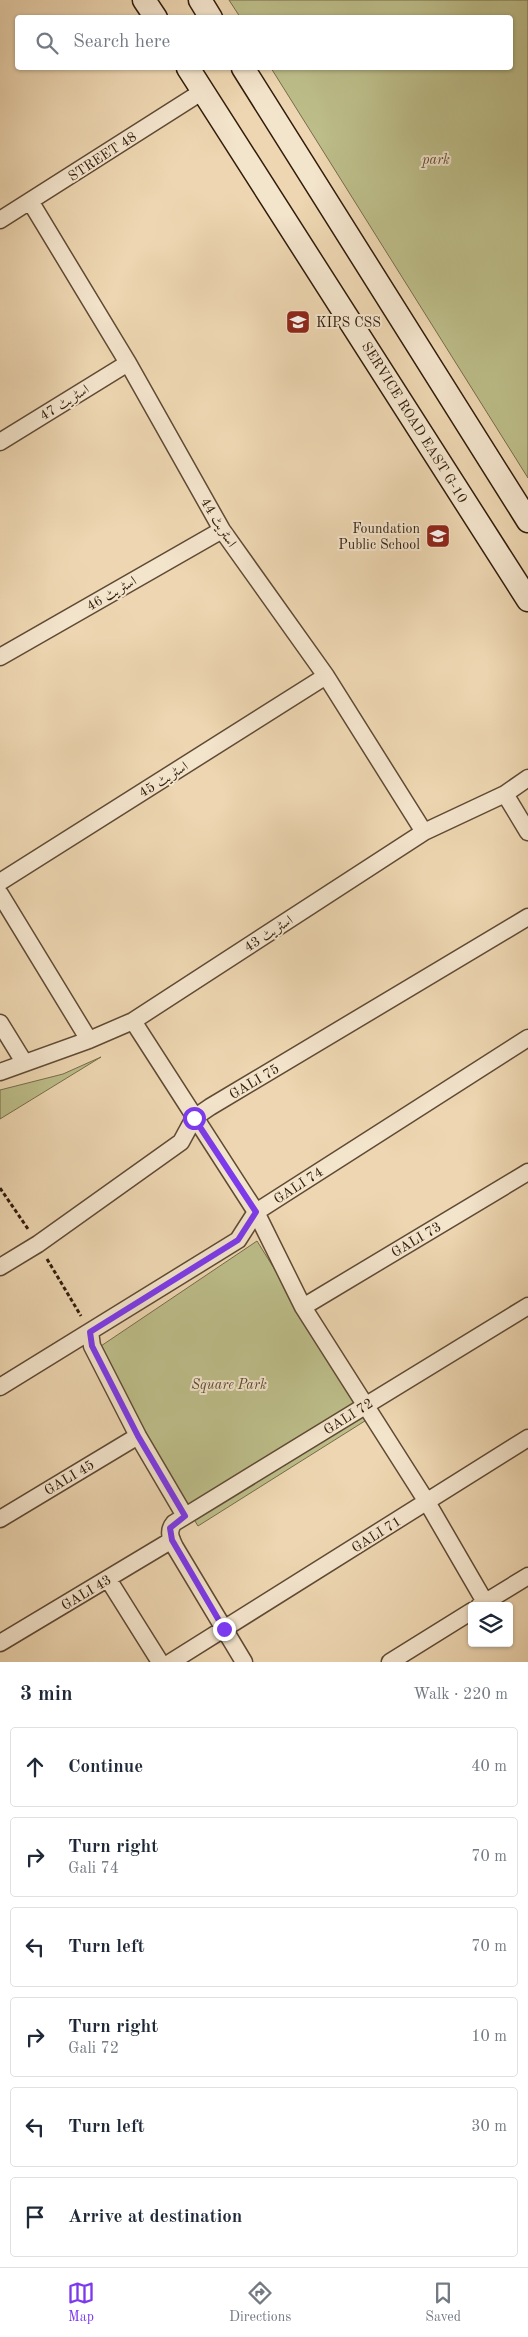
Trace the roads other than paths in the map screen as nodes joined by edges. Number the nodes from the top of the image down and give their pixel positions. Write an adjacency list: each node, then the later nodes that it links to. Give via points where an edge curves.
1 (144, 0): 3 (main road)
2 (200, 0): 4 (main road)
3 (154, 15)
4 (209, 15)
5 (189, 70): 7 (main road, SERVICE ROAD EAST G-10)
6 (244, 70): 12 (main road)
7 (204, 91): 8 (street, STREET 48); 14 (main road, SERVICE ROAD EAST G-10)
8 (30, 202): 9 (street, STREET 48); 10 (street, اسٹریٹ 44)
9 (0, 220)
10 (128, 363): 11 (street, اسٹریٹ 47); 13 (street, اسٹریٹ 44)
11 (0, 442)
12 (528, 521)
13 (222, 530): 15 (street, اسٹریٹ 46); 16 (street, اسٹریٹ 44)
14 (528, 600)
15 (0, 657)
16 (326, 676): 19 (street, اسٹریٹ 44); 21 (street, اسٹریٹ 45)
17 (528, 778): 18 (street, اسٹریٹ 43)
18 (505, 794): 19 (street, اسٹریٹ 43); 20 (street)
19 (424, 832): 24 (street, اسٹریٹ 43)
20 (528, 832)
21 (0, 882)
22 (0, 894): 27 (street)
23 (528, 917): 30 (street, GALI 75)
24 (133, 1021): 27 (street, اسٹریٹ 43); 30 (street)
25 (0, 1022): 28 (street)
26 (528, 1038): 32 (street, GALI 74)
27 (89, 1040): 28 (street, اسٹریٹ 43)
28 (24, 1062): 29 (street, اسٹریٹ 43)
29 (0, 1072)
30 (194, 1118): 32 (street); 33 (street, via 181,1142 38,1244)
31 (528, 1172): 35 (street, GALI 73)
32 (256, 1212): 35 (street); 36 (street, GALI 74, via 238,1240)
33 (0, 1267)
34 (528, 1306): 38 (street, GALI 72)
35 (304, 1307): 38 (street)
36 (90, 1332): 37 (street, GALI 74); 39 (street, via 92,1346)
37 (0, 1387)
38 (367, 1405): 41 (street); 42 (street, GALI 72)
39 (138, 1436): 42 (street); 43 (street, GALI 45)
40 (528, 1438): 41 (street, GALI 71)
41 (427, 1502): 47 (street); 50 (street, GALI 71)
42 (185, 1516): 44 (street, GALI 72)
43 (0, 1519)
44 (171, 1534): 46 (street, GALI 43); 50 (street)
45 (528, 1576): 48 (street)
46 (108, 1579): 51 (street, GALI 43); 53 (street)
47 (477, 1602)
48 (486, 1602)
49 (468, 1613): 52 (street)
50 (224, 1629): 54 (street, GALI 71); 55 (street)
51 (0, 1643)
52 (395, 1660)
53 (160, 1662)
54 (172, 1662)
55 (244, 1662)

